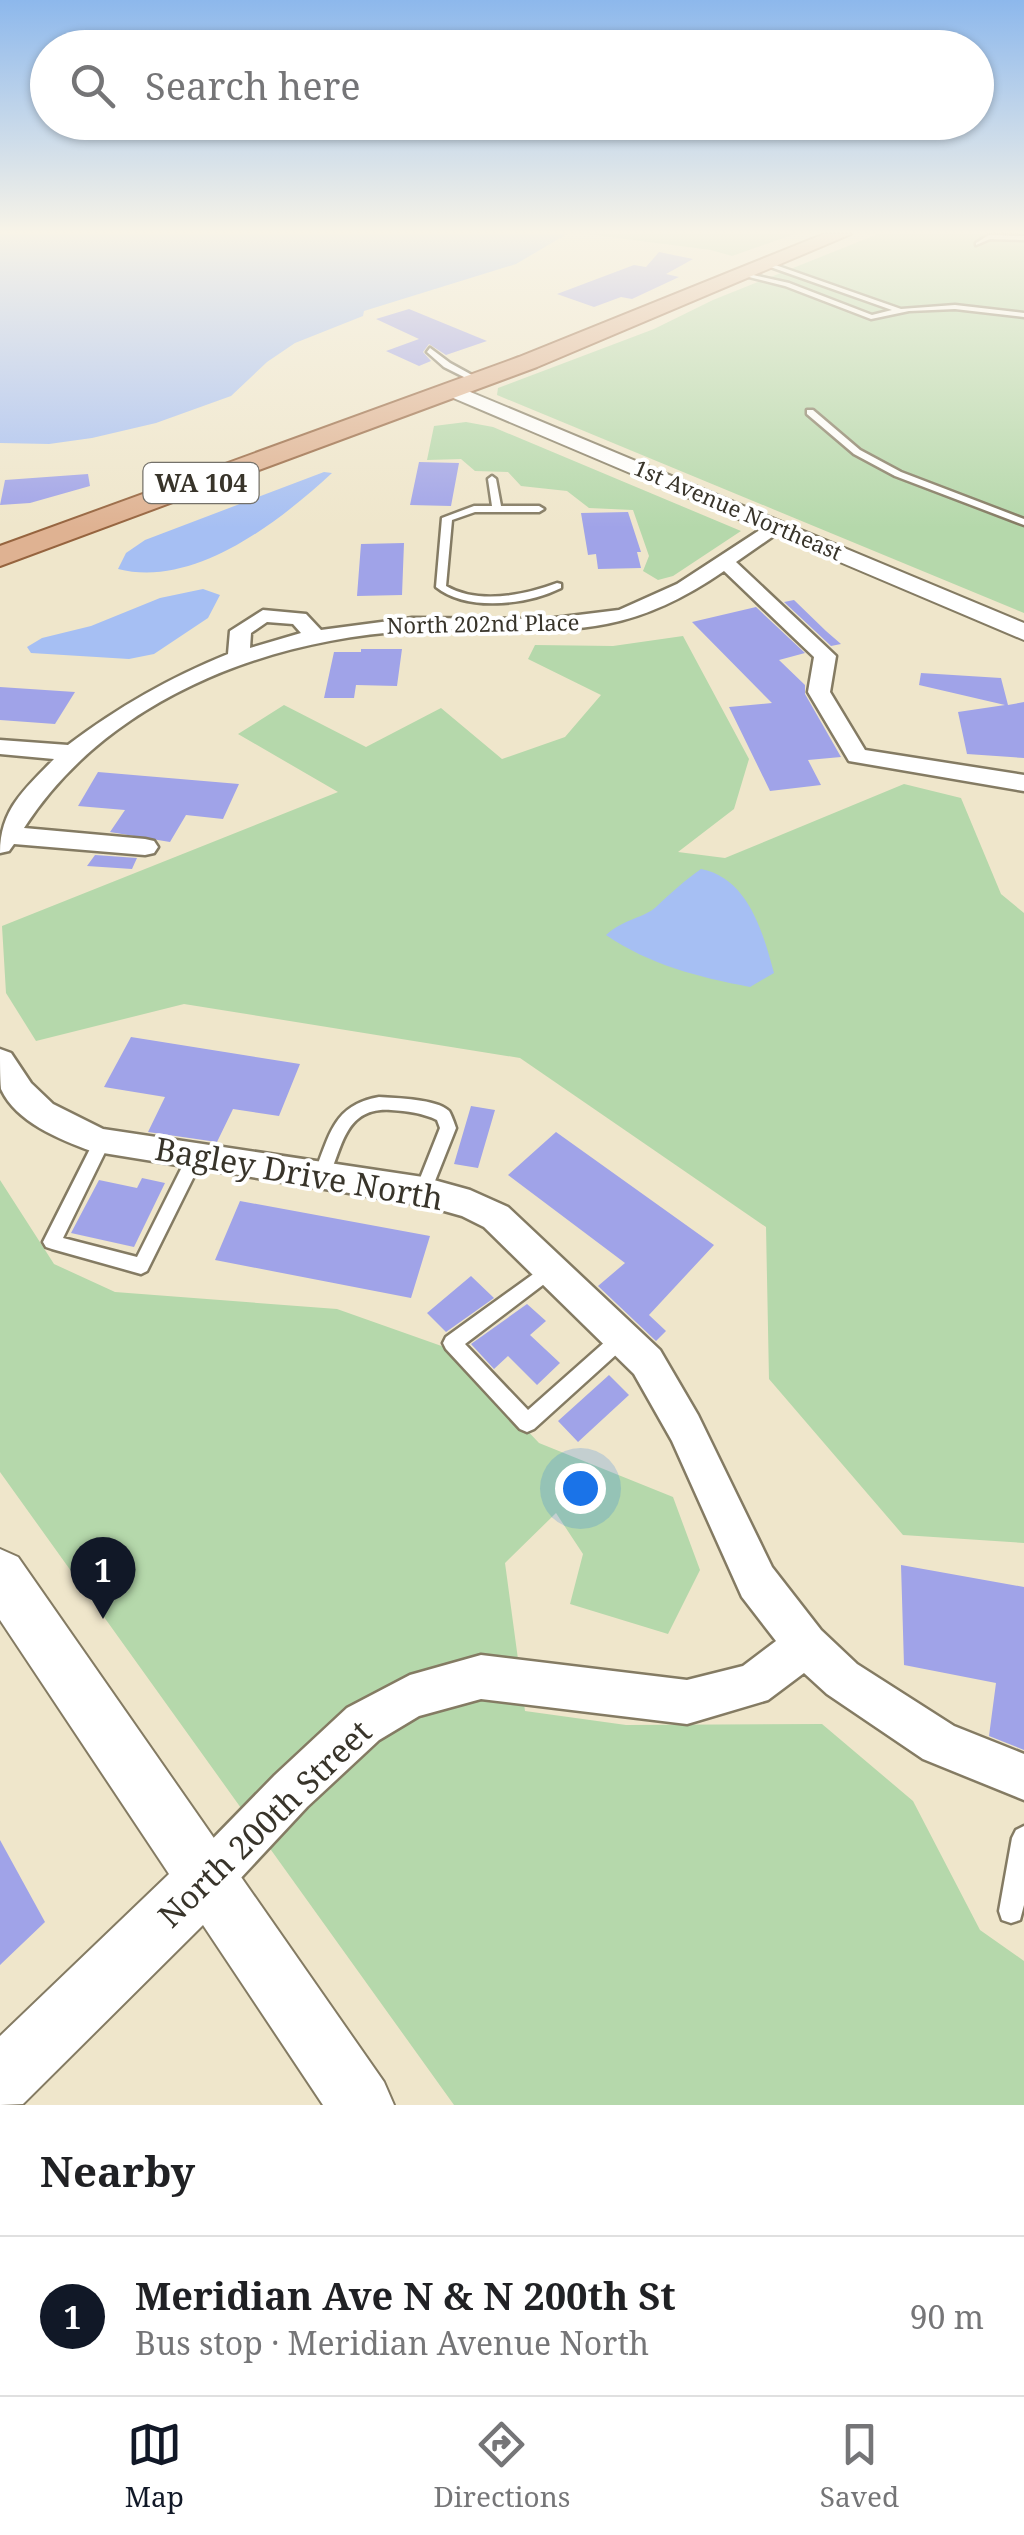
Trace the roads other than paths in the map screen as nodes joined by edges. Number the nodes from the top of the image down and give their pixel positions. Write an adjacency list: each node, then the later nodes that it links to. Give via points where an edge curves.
1 (603, 332): 3 (main road, WA 104)
2 (430, 350): 3 (lane)
3 (464, 385): 9 (street, 1st Avenue Northeast); 10 (main road, WA 104)
4 (810, 412): 8 (lane, via 857,452 898,474)
5 (492, 478): 6 (lane)
6 (496, 509): 7 (lane); 13 (lane, via 459,512 444,522 441,588 450,594)
7 (539, 510)
8 (1024, 522)
9 (776, 526): 11 (street, North 202nd Place); 15 (street, 1st Avenue Northeast)
10 (0, 557)
11 (722, 562): 14 (street, North 202nd Place, via 668,597 626,614); 20 (street, via 825,656 819,692 856,756)
12 (557, 586): 13 (lane)
13 (496, 593): 14 (lane)
14 (498, 624): 16 (street, North 202nd Place, via 384,626)
15 (1024, 632)
16 (315, 636): 17 (street, North 202nd Place); 17 (street, via 299,618 263,616 241,631)
17 (240, 658): 19 (street, North 202nd Place, via 174,686)
18 (0, 746): 19 (street)
19 (74, 753): 21 (street, via 38,787)
20 (1024, 783)
21 (3, 840): 22 (street)
22 (145, 847)
23 (0, 1060): 24 (street, Bagley Drive North, via 34,1109 58,1127)
24 (102, 1142): 25 (street, Bagley Drive North); 25 (lane, via 52,1242 140,1266)
25 (196, 1156): 26 (street, Bagley Drive North)
26 (322, 1174): 27 (street, Bagley Drive North); 27 (lane, via 357,1107 376,1101 426,1108 444,1116 448,1128)
27 (423, 1191): 28 (street, Bagley Drive North, via 496,1217)
28 (550, 1270): 29 (street, Bagley Drive North); 29 (lane, via 452,1343 527,1423)
29 (622, 1338): 31 (street, Bagley Drive North, via 647,1362 758,1582)
30 (0, 1575): 34 (street)
31 (806, 1646): 32 (street, Bagley Drive North, via 842,1679 939,1743); 34 (street, North 200th Street, via 753,1685 687,1702 481,1678 410,1697 363,1724)
32 (1024, 1777)
33 (1024, 1838): 35 (lane)
34 (207, 1879): 36 (street, North 200th Street); 37 (street)
35 (1011, 1910)
36 (0, 2081)
37 (361, 2105)

